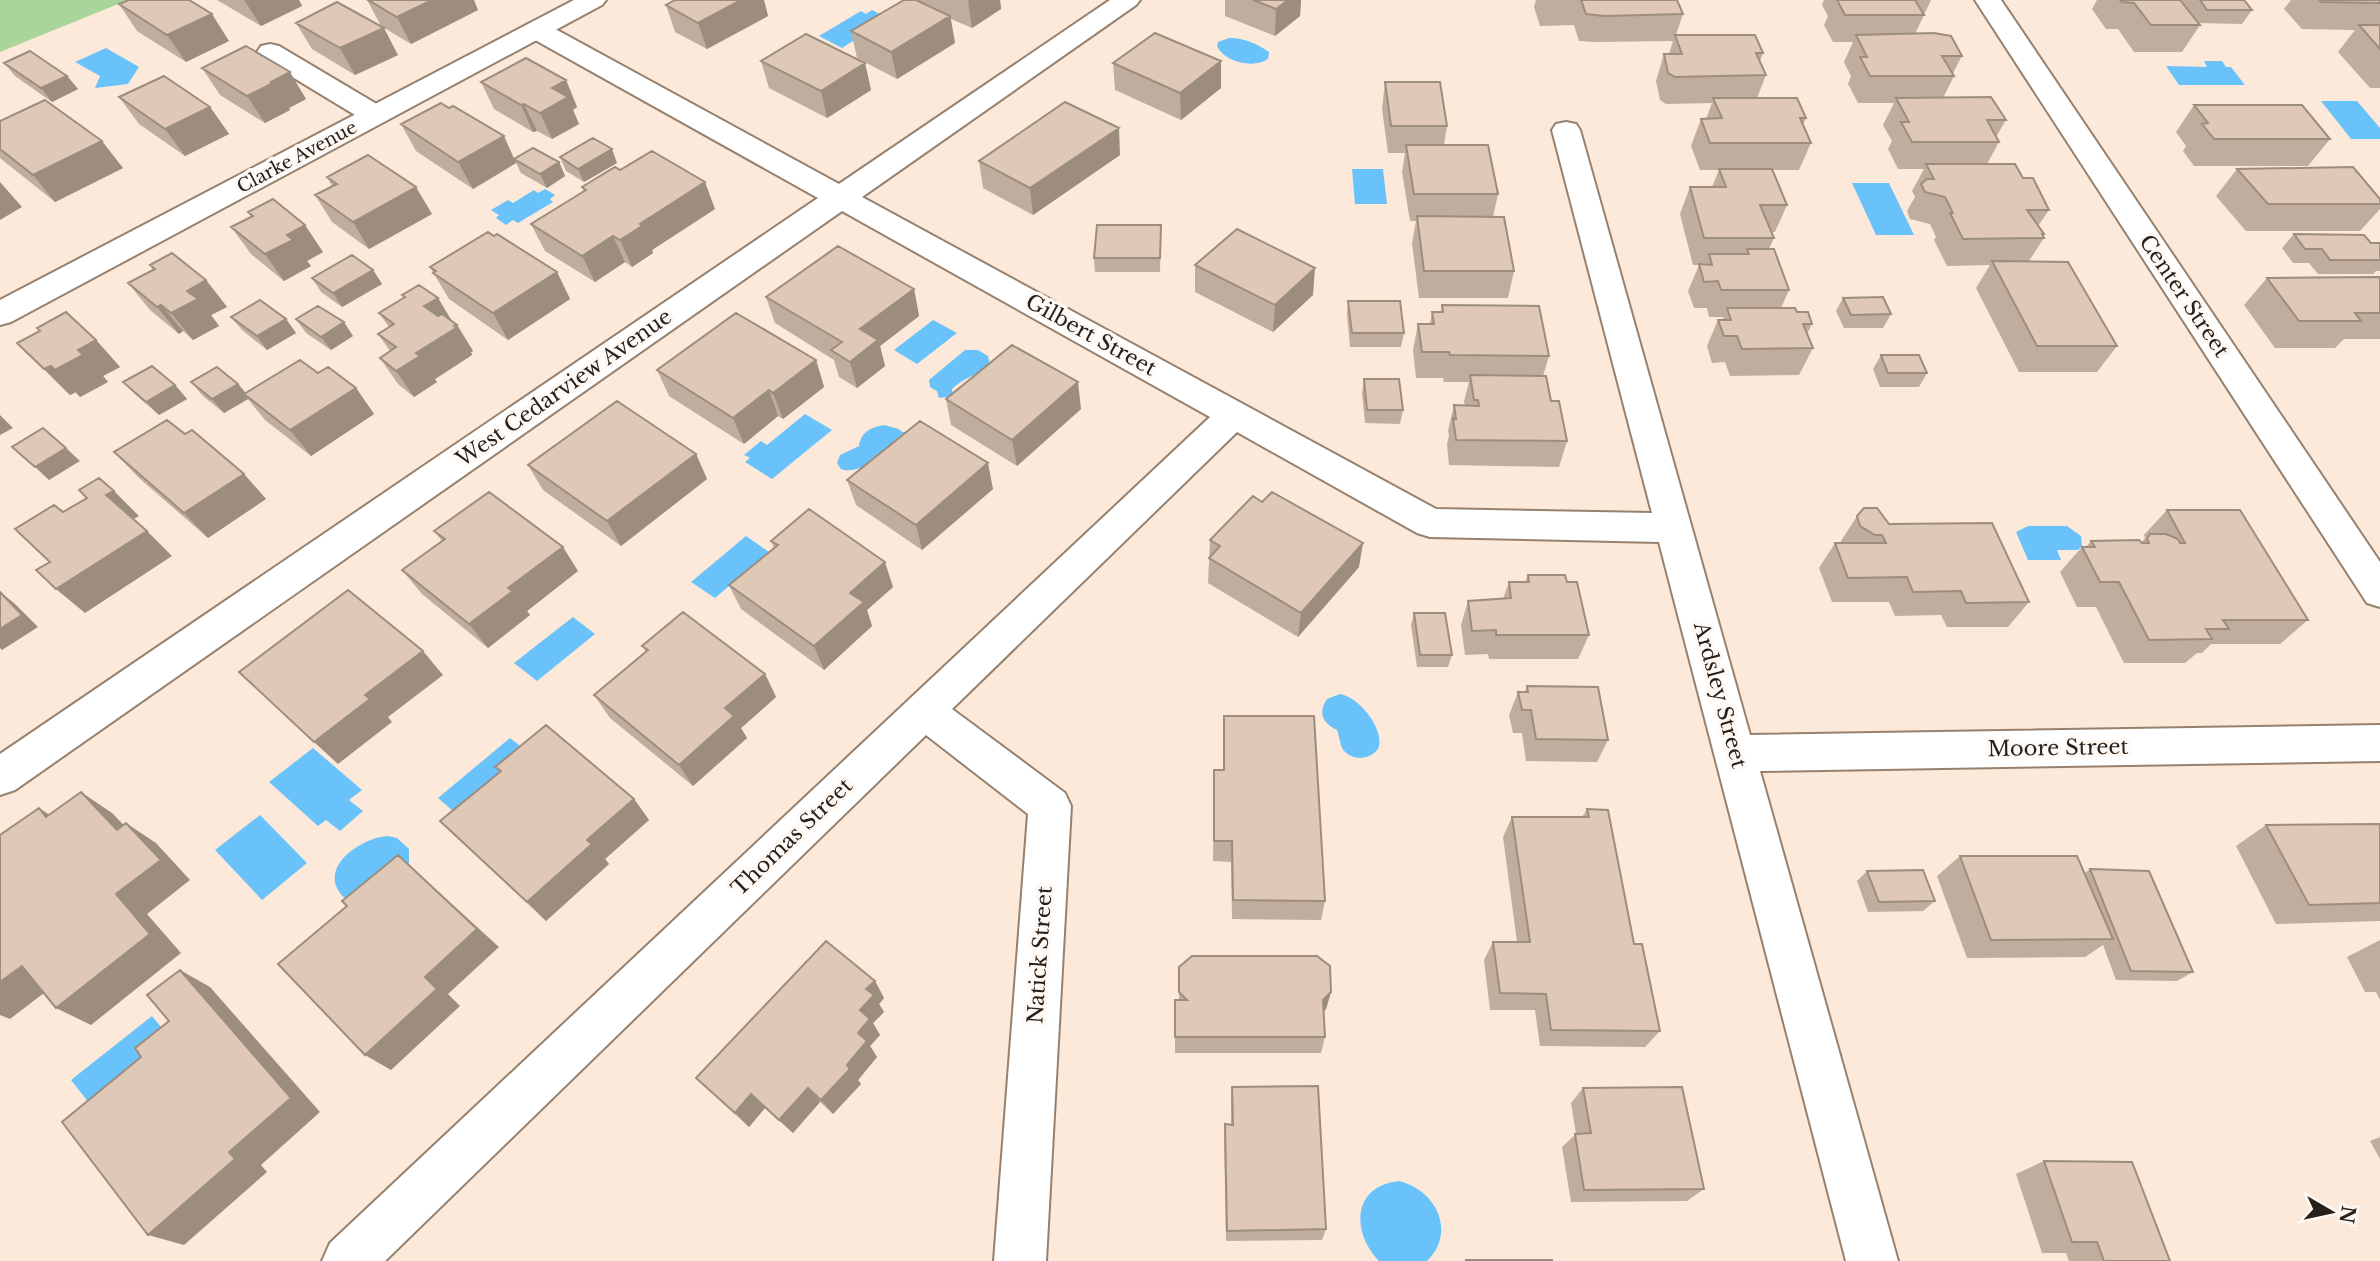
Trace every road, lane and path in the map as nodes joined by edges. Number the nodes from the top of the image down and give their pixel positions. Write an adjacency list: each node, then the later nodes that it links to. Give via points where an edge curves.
1 (593, 0): 4 (street, Clarke Avenue)
2 (1127, 0): 8 (street, West Cedarview Avenue)
3 (1988, 0): 12 (street, Center Street)
4 (537, 30): 6 (street, Clarke Avenue); 8 (street, Gilbert Street)
5 (270, 52): 6 (street)
6 (374, 116): 9 (street, Clarke Avenue)
7 (1566, 130): 11 (street, Ardsley Street)
8 (841, 197): 10 (street, Gilbert Street); 16 (street, West Cedarview Avenue)
9 (0, 314)
10 (1235, 414): 11 (street, Gilbert Street, via 1430,523); 13 (street, Thomas Street)
11 (1674, 528): 15 (street, Ardsley Street)
12 (2380, 592)
13 (924, 711): 17 (street, Thomas Street); 18 (street, Natick Street, via 1050,806)
14 (2380, 743): 15 (street, Moore Street)
15 (1736, 753): 19 (street, Ardsley Street)
16 (0, 777)
17 (348, 1261)
18 (1020, 1261)
19 (1872, 1261)

